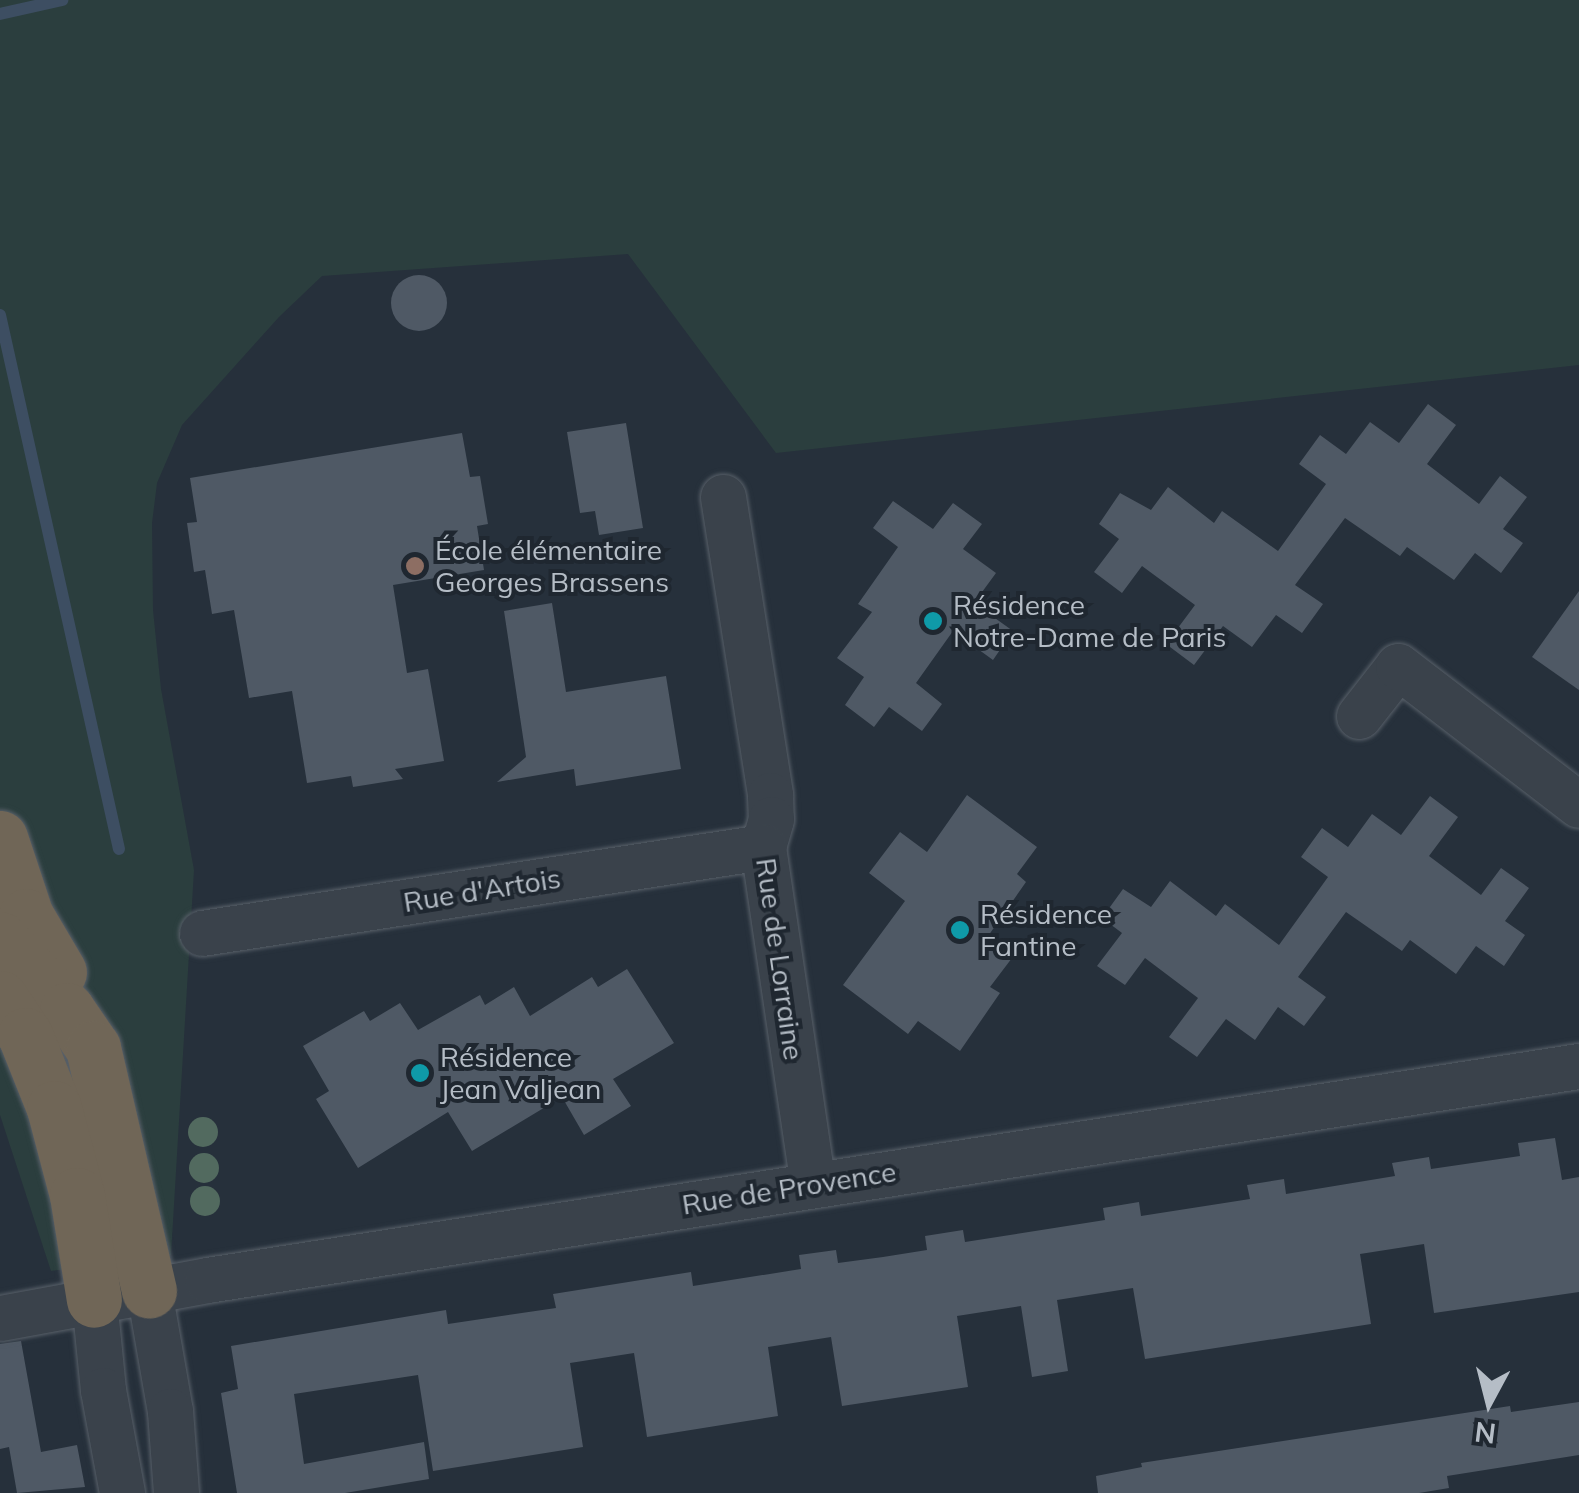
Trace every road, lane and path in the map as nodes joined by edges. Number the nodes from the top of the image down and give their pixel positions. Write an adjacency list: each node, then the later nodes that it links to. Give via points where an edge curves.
1 (723, 497): 5 (street, Rue de Lorraine, via 770,795)
2 (1360, 716): 3 (street, via 1398,666)
3 (1579, 805)
4 (0, 838): 9 (highway, via 26,916 80,1009)
5 (762, 848): 6 (street, Rue d'Artois); 11 (street, Rue de Lorraine)
6 (202, 933)
7 (0, 939): 9 (highway, via 76,1021)
8 (0, 998): 13 (highway, via 25,1035 54,1108)
9 (99, 1066): 12 (highway)
10 (1579, 1066): 11 (street, Rue de Provence)
11 (812, 1184): 12 (street, Rue de Provence)
12 (150, 1290): 13 (street, Rue de Provence); 16 (street)
13 (94, 1300): 14 (street, Rue de Provence); 15 (street, via 102,1390)
14 (0, 1318)
15 (122, 1493)
16 (176, 1493)

